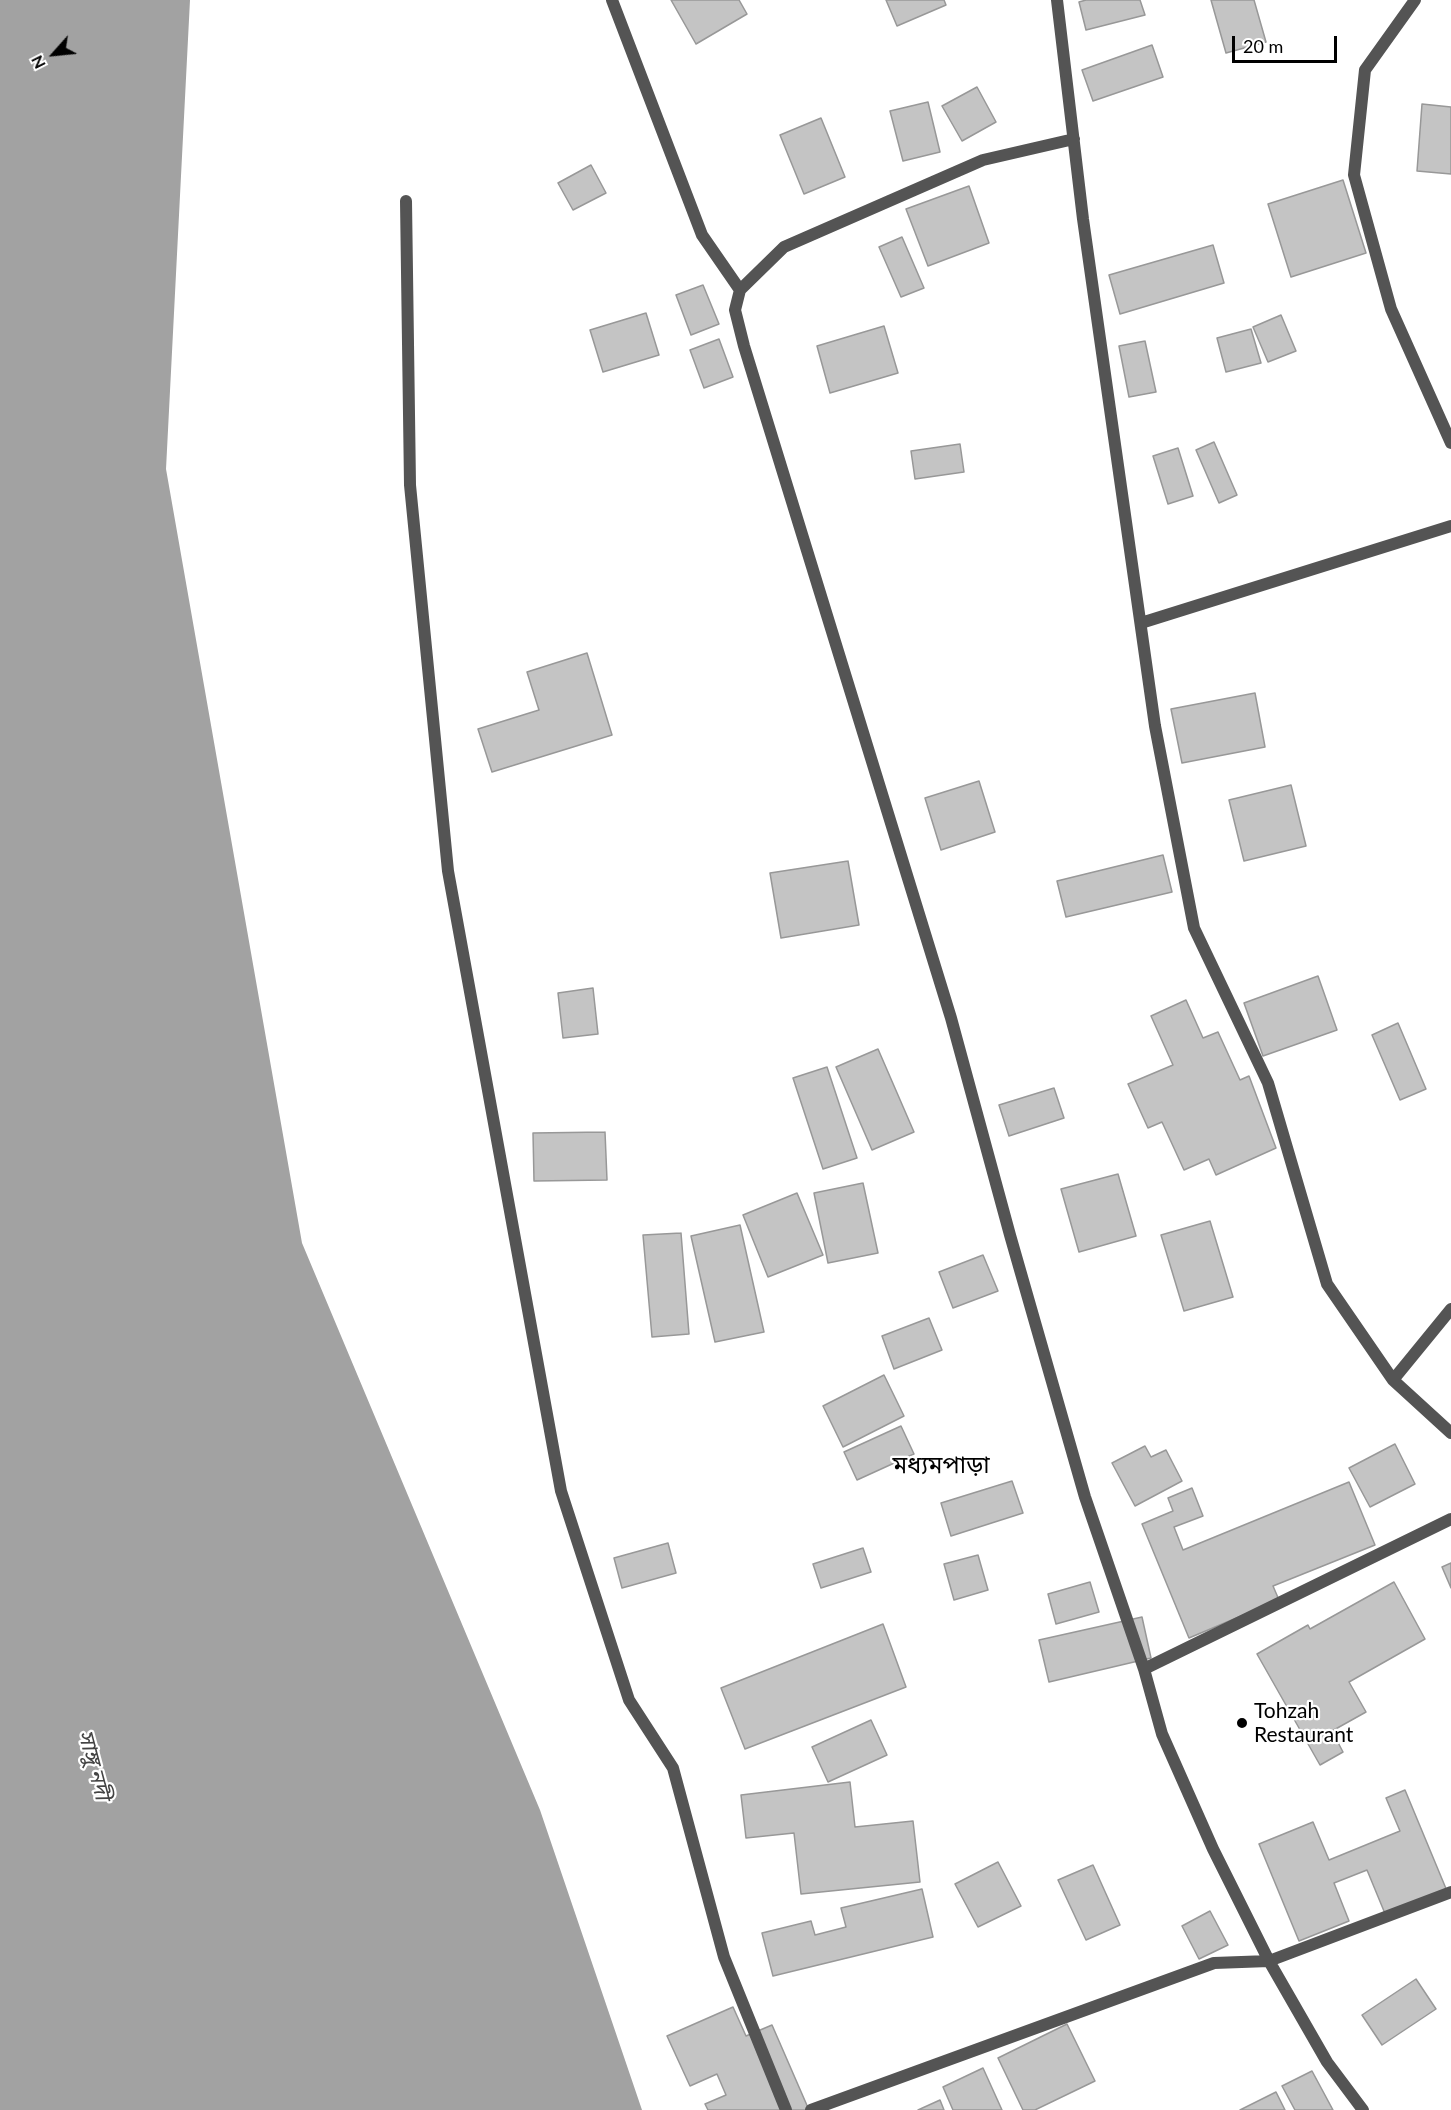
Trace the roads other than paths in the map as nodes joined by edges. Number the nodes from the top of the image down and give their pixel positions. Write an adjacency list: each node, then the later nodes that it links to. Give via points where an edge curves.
1 (612, 0): 6 (street, via 702,235)
2 (1057, 0): 4 (street)
3 (1415, 0): 7 (street, via 1365,70 1354,175 1391,309)
4 (1074, 139): 6 (street, via 983,160 859,213 784,247); 9 (street)
5 (406, 201): 17 (street, via 410,485 448,871 561,1491 629,1700 673,1768 724,1956)
6 (740, 290): 14 (street, via 735,310 744,346 951,1018 1085,1497)
7 (1451, 443)
8 (1451, 526): 9 (street)
9 (1141, 622): 11 (street, via 1155,726 1194,928 1268,1083 1327,1284)
10 (1451, 1309): 11 (street)
11 (1393, 1380): 12 (street)
12 (1451, 1433)
13 (1451, 1519): 14 (street)
14 (1144, 1669): 16 (street, via 1162,1734 1213,1850)
15 (1451, 1893): 16 (street)
16 (1269, 1961): 18 (street, via 1214,1963); 19 (street, via 1327,2062)
17 (786, 2110)
18 (811, 2110)
19 (1363, 2110)

